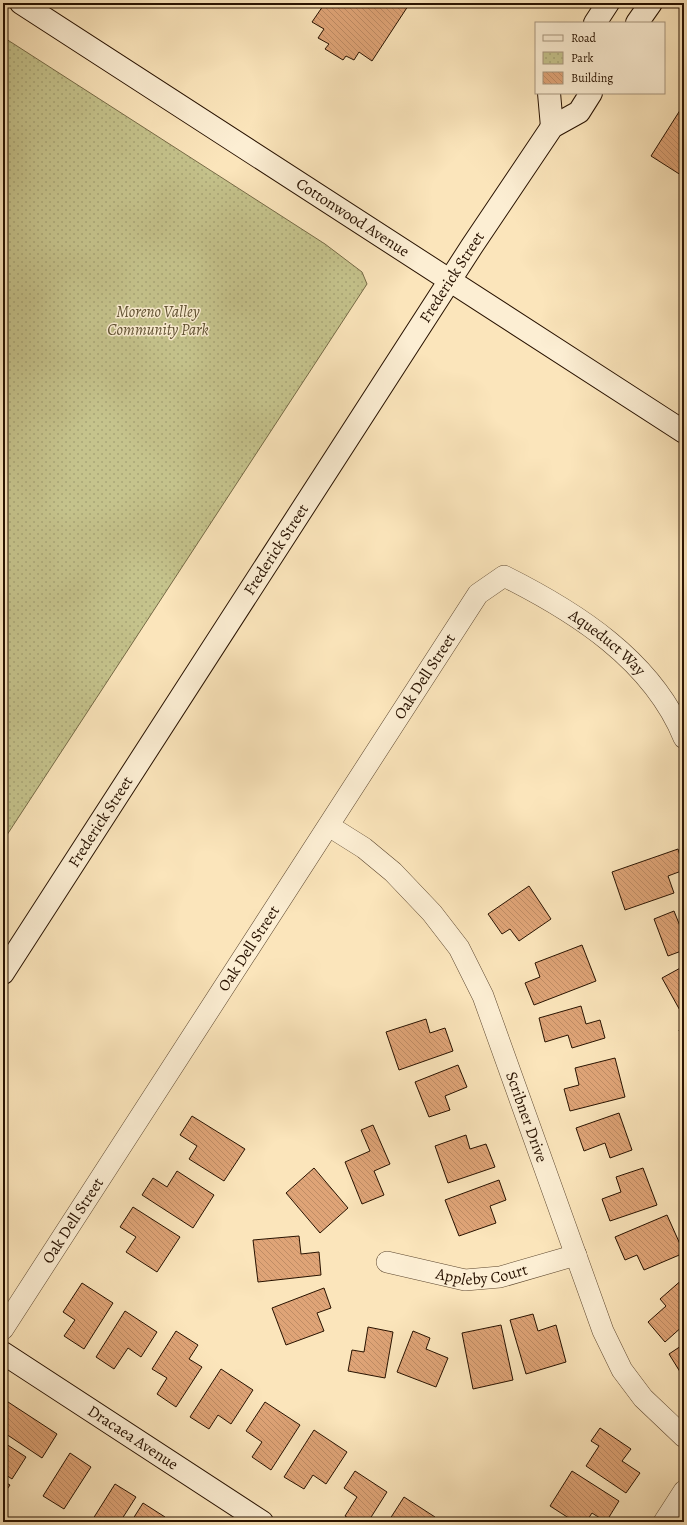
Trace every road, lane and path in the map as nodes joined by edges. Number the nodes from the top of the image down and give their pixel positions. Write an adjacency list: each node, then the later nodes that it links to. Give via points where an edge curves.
1 (22, 3): 9 (main road, Cottonwood Avenue)
2 (608, 3): 4 (main road)
3 (651, 3): 5 (main road)
4 (596, 22)
5 (639, 22)
6 (549, 94): 8 (main road)
7 (590, 94): 8 (main road, Frederick Street, via 579,112)
8 (552, 127): 9 (main road, Frederick Street)
9 (451, 280): 10 (main road, Cottonwood Avenue); 14 (main road, Frederick Street)
10 (684, 432)
11 (504, 576): 12 (street, Aqueduct Way, via 545,597 606,639 636,664 677,720); 13 (street, Oak Dell Street, via 478,594)
12 (684, 738)
13 (329, 826): 15 (street, Scribner Drive, via 364,848 393,872 459,948 483,996); 17 (street, Oak Dell Street)
14 (3, 973)
15 (576, 1255): 16 (street, Appleby Court, via 500,1277 465,1280); 19 (street, Scribner Drive, via 604,1331 622,1370 643,1398)
16 (387, 1262)
17 (3, 1329)
18 (3, 1352): 21 (main road, Dracaea Avenue)
19 (684, 1437)
20 (684, 1491): 22 (street)
21 (262, 1522)
22 (664, 1522)

